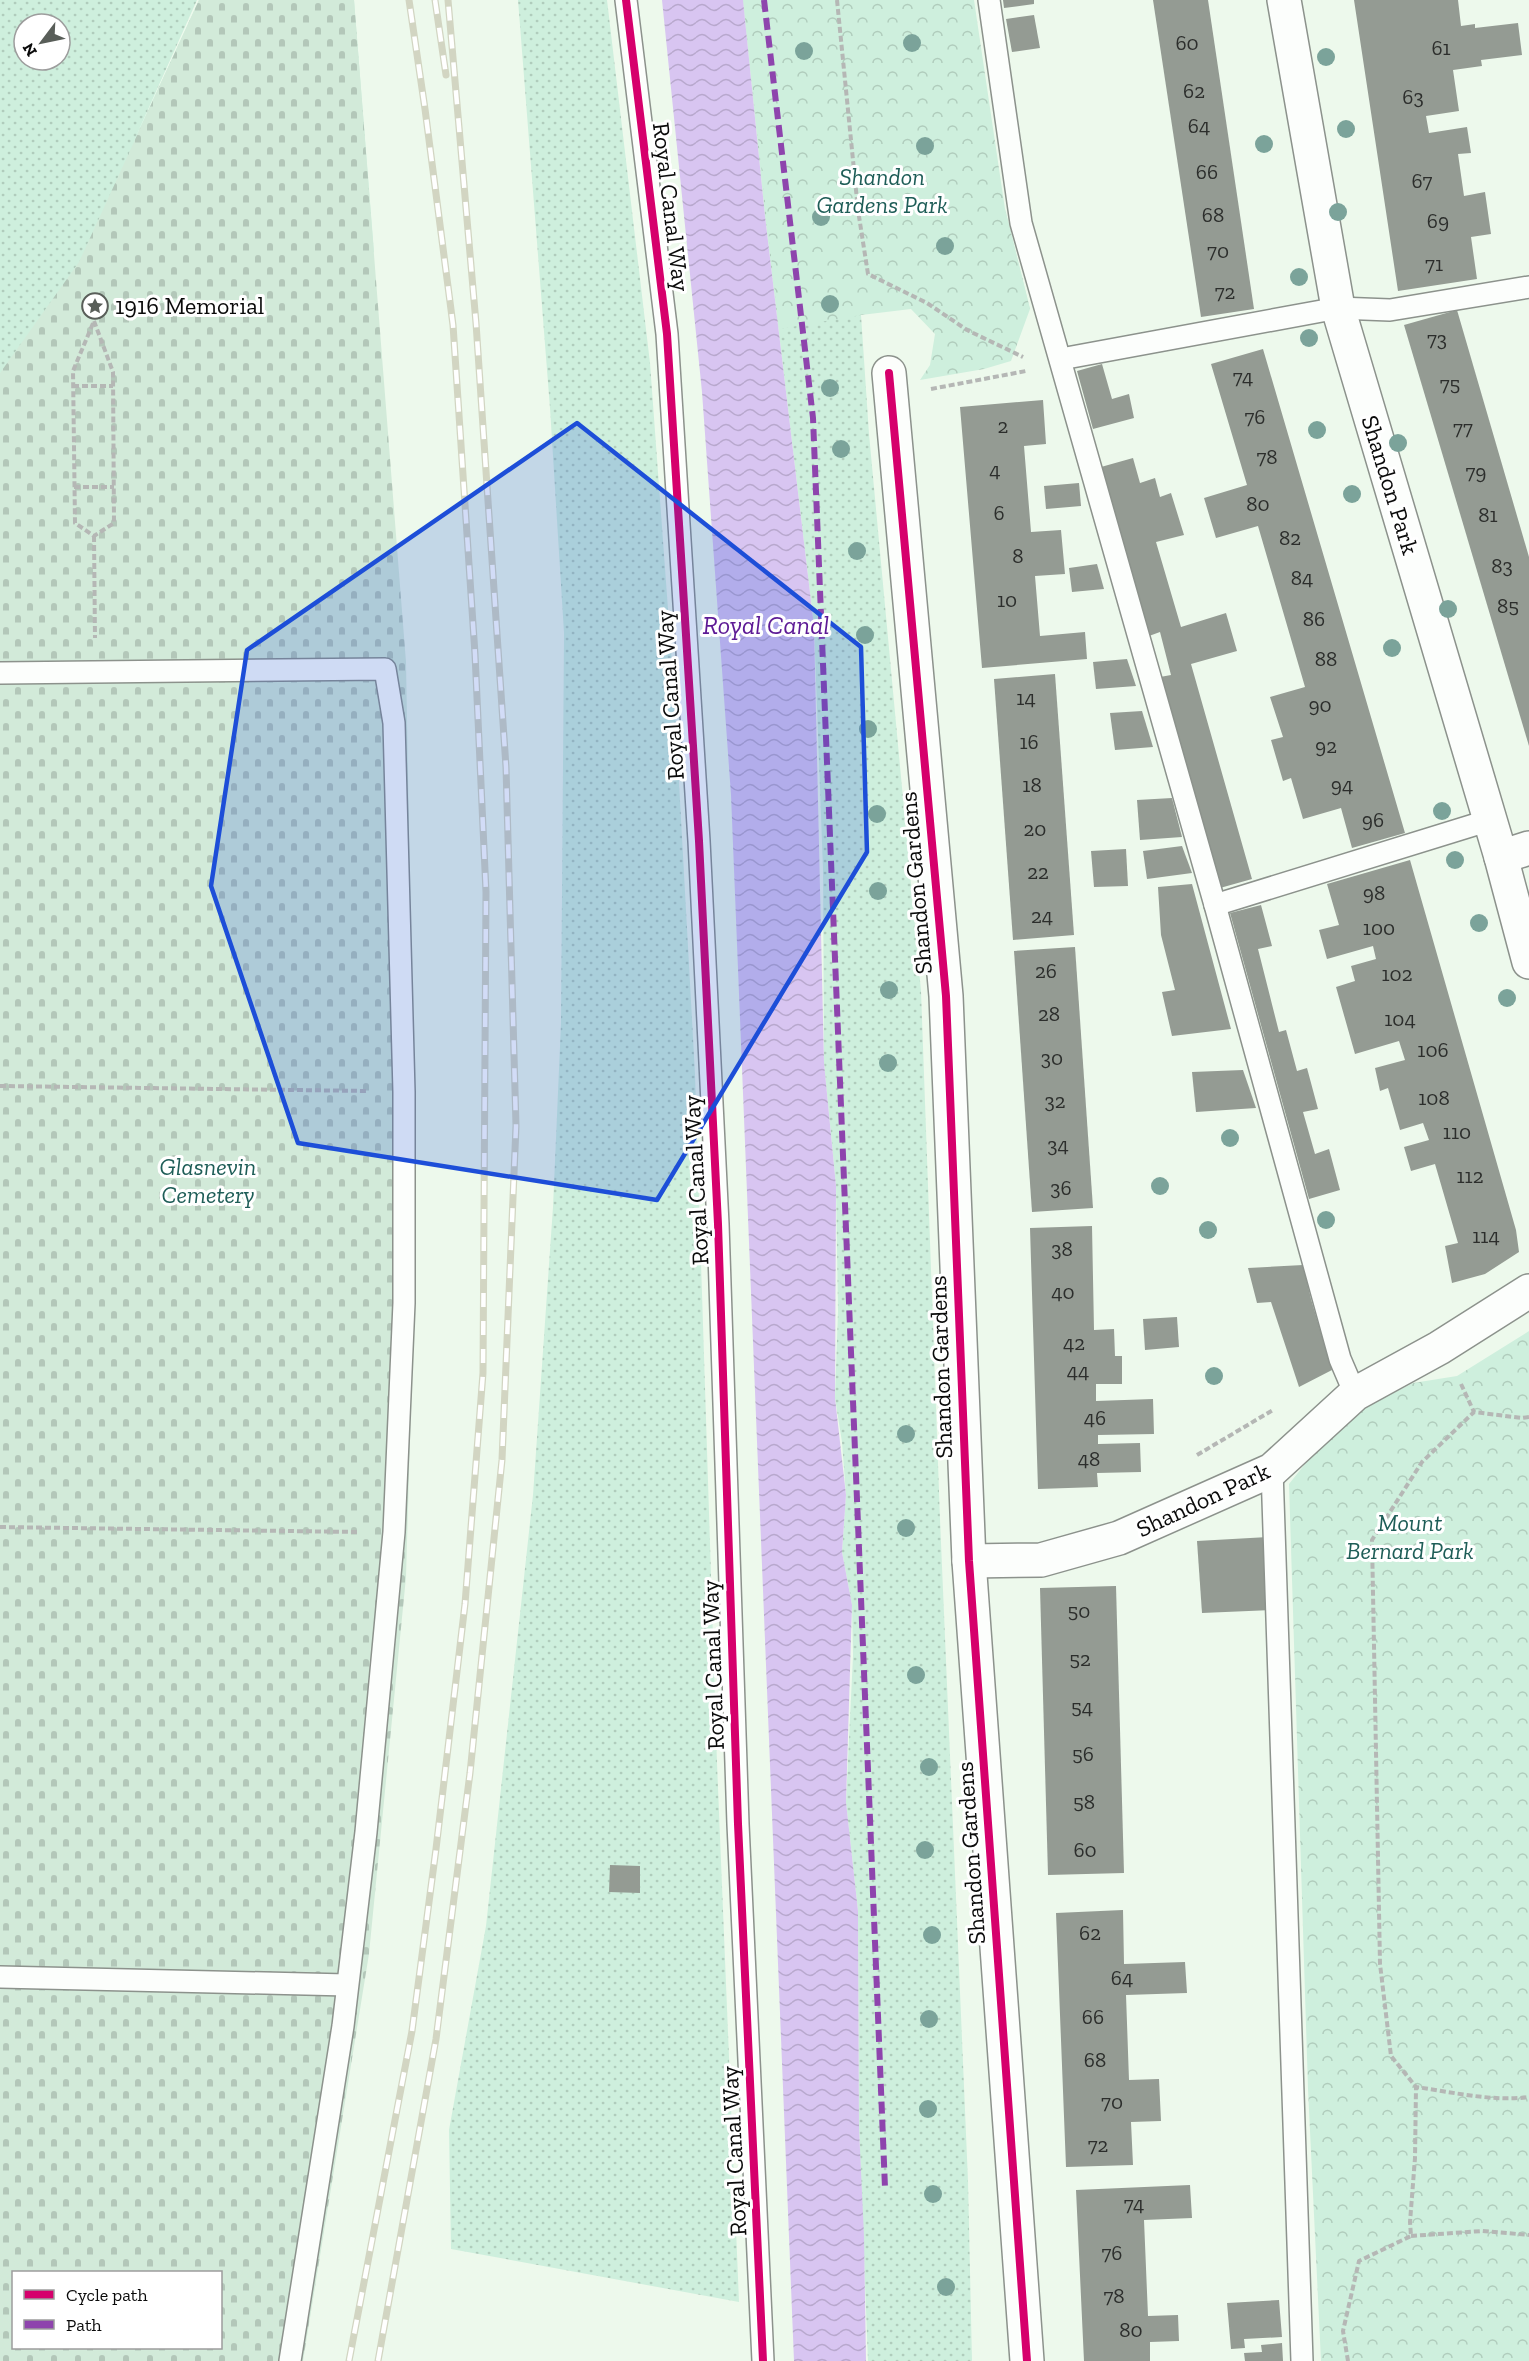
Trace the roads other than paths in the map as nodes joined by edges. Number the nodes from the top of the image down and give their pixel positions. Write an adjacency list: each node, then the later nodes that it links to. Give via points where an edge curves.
1 (626, 0): 20 (lane, Royal Canal Way, via 667,334 699,841)
2 (989, 0): 6 (lane, via 1021,223)
3 (1284, 0): 5 (street, Shandon Park)
4 (1529, 287): 5 (lane, via 1389,310)
5 (1338, 308): 6 (lane); 9 (street, Shandon Park)
6 (1061, 358): 11 (lane)
7 (889, 373): 16 (street, Shandon Gardens, via 946,996)
8 (0, 673): 18 (lane, via 385,669 394,723 404,1092 404,1303 394,1532 366,1832)
9 (1490, 820): 10 (street, Shandon Park); 11 (lane)
10 (1515, 853): 12 (street, Shandon Park)
11 (1215, 905): 14 (lane, via 1340,1359)
12 (1529, 962)
13 (1529, 1291): 14 (street, Shandon Park)
14 (1355, 1395): 15 (street, Shandon Park)
15 (1272, 1470): 16 (street, Shandon Park, via 1119,1538 1041,1560); 22 (lane)
16 (969, 1562): 21 (street, Shandon Gardens)
17 (0, 1977): 18 (lane)
18 (347, 1985): 19 (lane)
19 (290, 2361)
20 (763, 2361)
21 (1027, 2361)
22 (1302, 2361)

